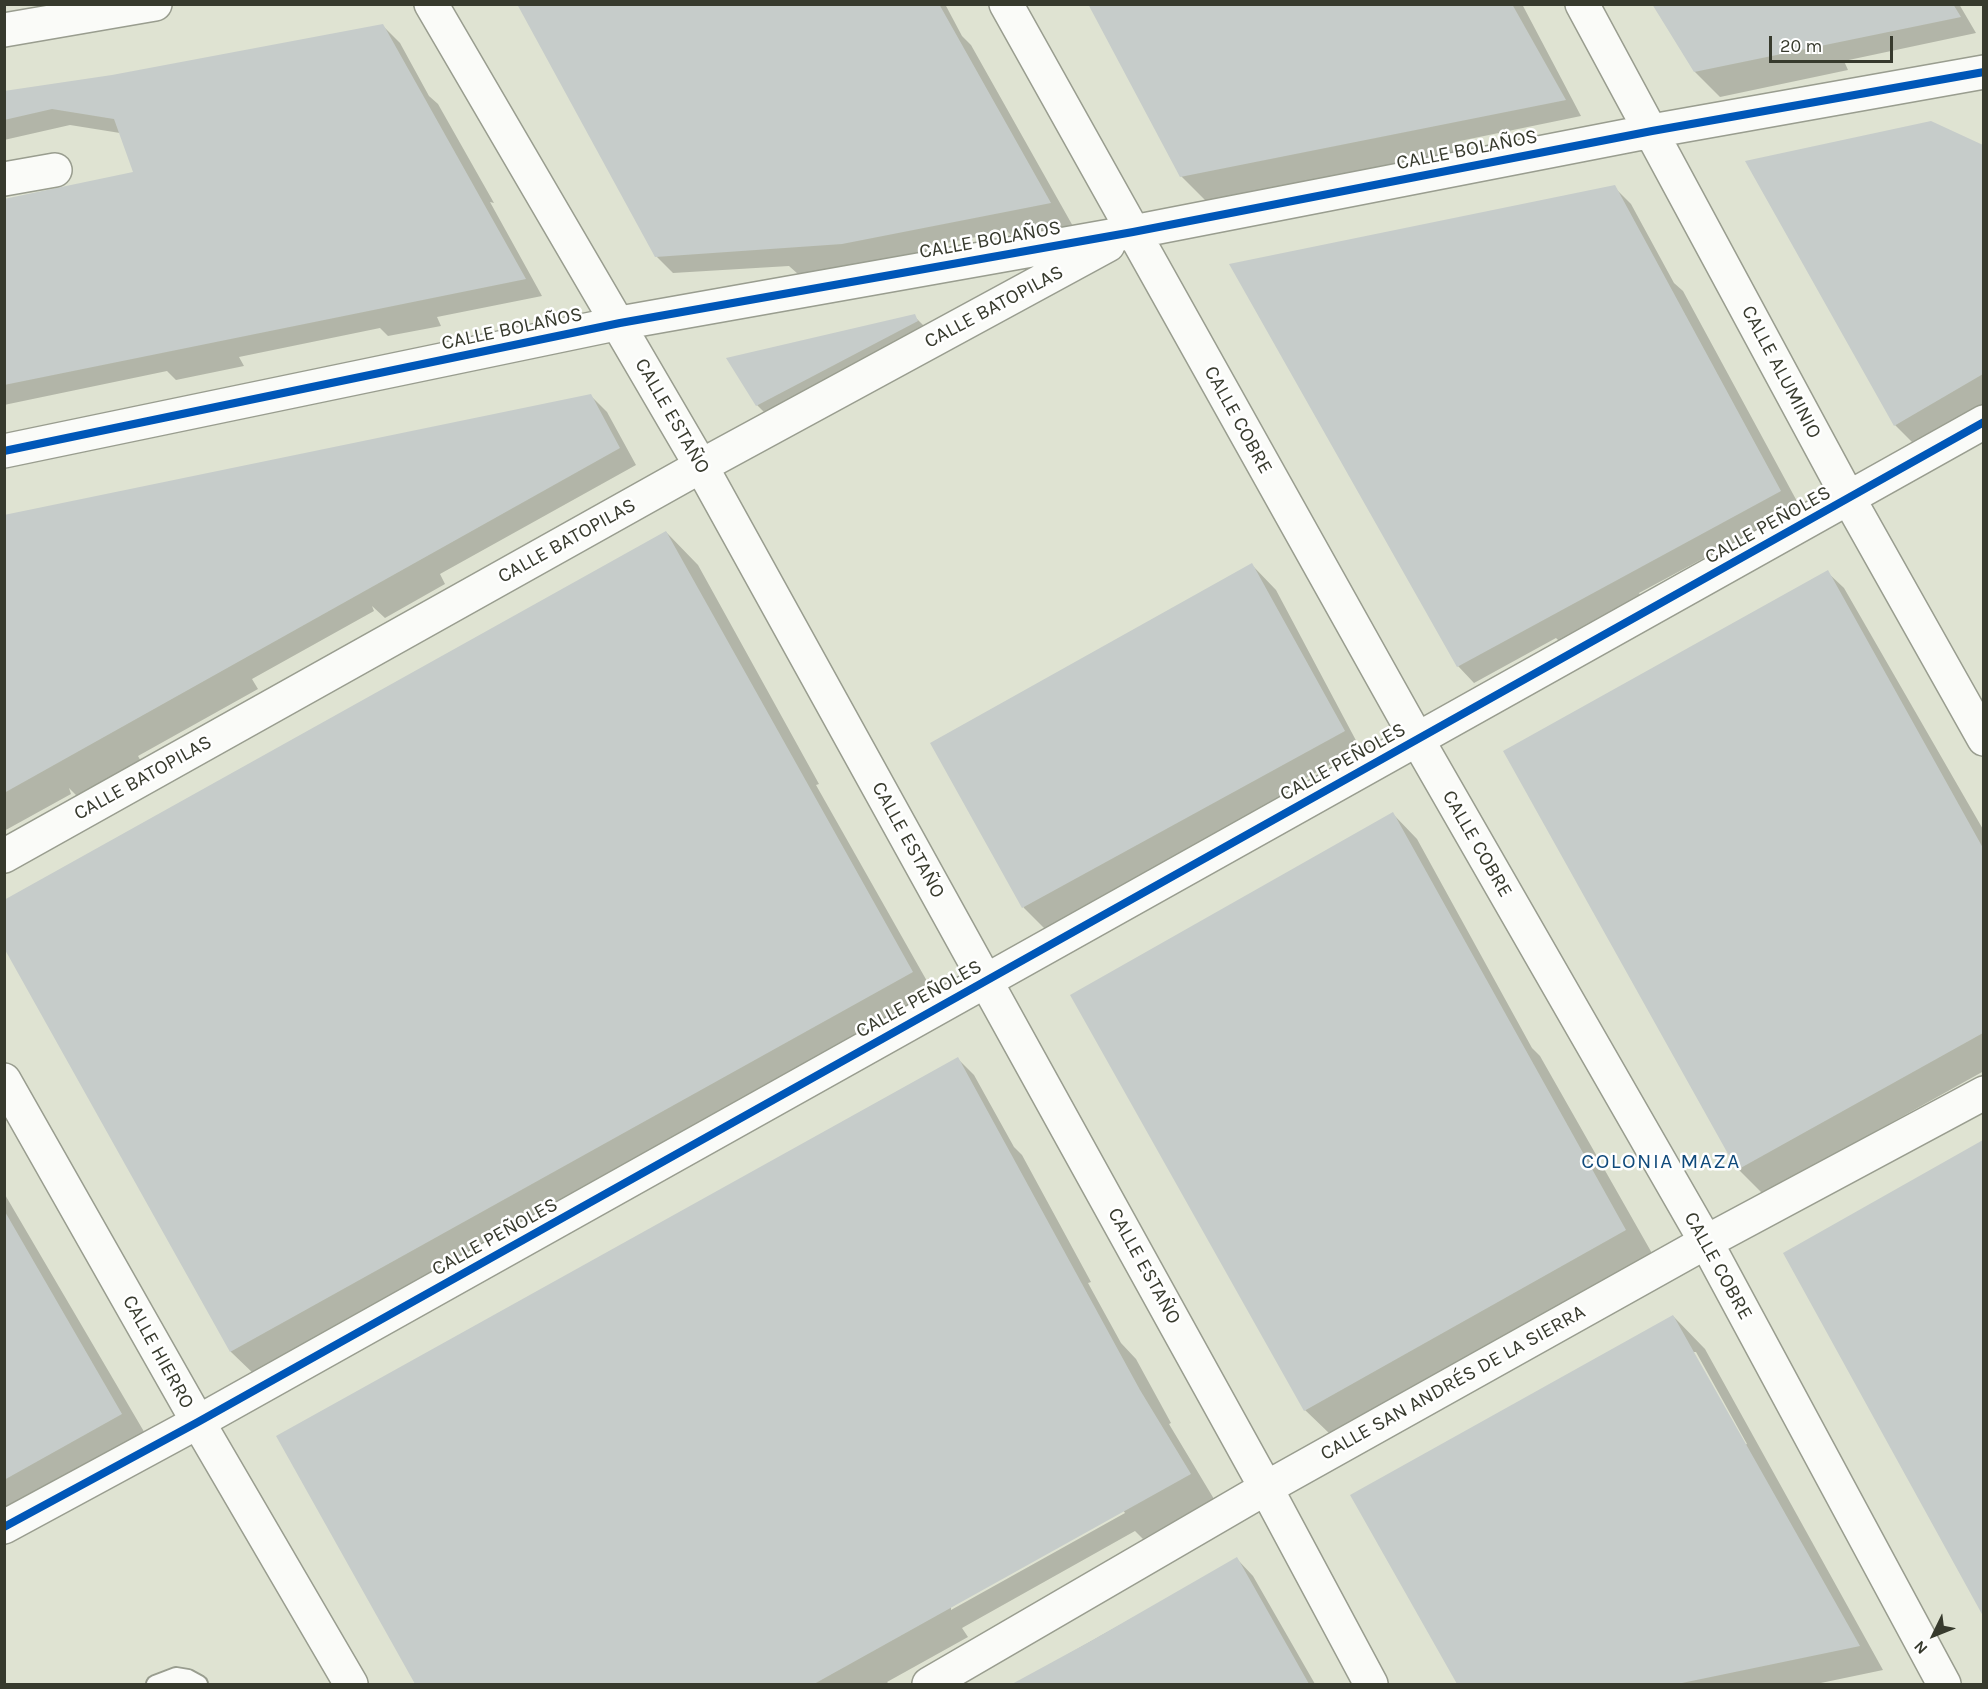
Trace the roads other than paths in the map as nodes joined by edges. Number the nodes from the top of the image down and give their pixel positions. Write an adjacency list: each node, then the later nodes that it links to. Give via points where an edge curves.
1 (155, 4): 5 (street)
2 (431, 4): 11 (street, CALLE ESTAÑO)
3 (1006, 4): 10 (street, CALLE COBRE)
4 (1582, 4): 7 (street, CALLE ALUMINIO)
5 (4, 30)
6 (1983, 72): 7 (street, CALLE BOLAÑOS)
7 (1653, 131): 10 (street, CALLE BOLAÑOS); 15 (street, CALLE ALUMINIO)
8 (55, 170): 9 (street)
9 (4, 179)
10 (1133, 232): 11 (street, CALLE BOLAÑOS); 14 (street, CALLE BATOPILAS); 16 (street, CALLE COBRE)
11 (620, 323): 13 (street, CALLE BOLAÑOS); 14 (street, CALLE ESTAÑO)
12 (1983, 422): 15 (street, CALLE PEÑOLES)
13 (4, 451)
14 (701, 466): 18 (street, CALLE BATOPILAS); 19 (street, CALLE ESTAÑO)
15 (1849, 499): 16 (street, CALLE PEÑOLES); 17 (street, CALLE ALUMINIO)
16 (1417, 739): 19 (street, CALLE PEÑOLES); 22 (street, CALLE COBRE)
17 (1983, 739)
18 (4, 856)
19 (986, 981): 23 (street, CALLE PEÑOLES); 24 (street, CALLE ESTAÑO)
20 (4, 1080): 23 (street, CALLE HIERRO)
21 (1983, 1094): 22 (street, CALLE SAN ANDRÉS DE LA SIERRA)
22 (1706, 1242): 24 (street, CALLE SAN ANDRÉS DE LA SIERRA); 31 (street, CALLE COBRE)
23 (198, 1422): 25 (street, CALLE PEÑOLES); 28 (street, CALLE HIERRO)
24 (1266, 1488): 29 (street, CALLE SAN ANDRÉS DE LA SIERRA); 30 (street, CALLE ESTAÑO)
25 (4, 1527)
26 (155, 1684): 27 (lane, via 176,1676)
27 (199, 1684)
28 (351, 1684)
29 (929, 1684)
30 (1371, 1684)
31 (1944, 1684)

